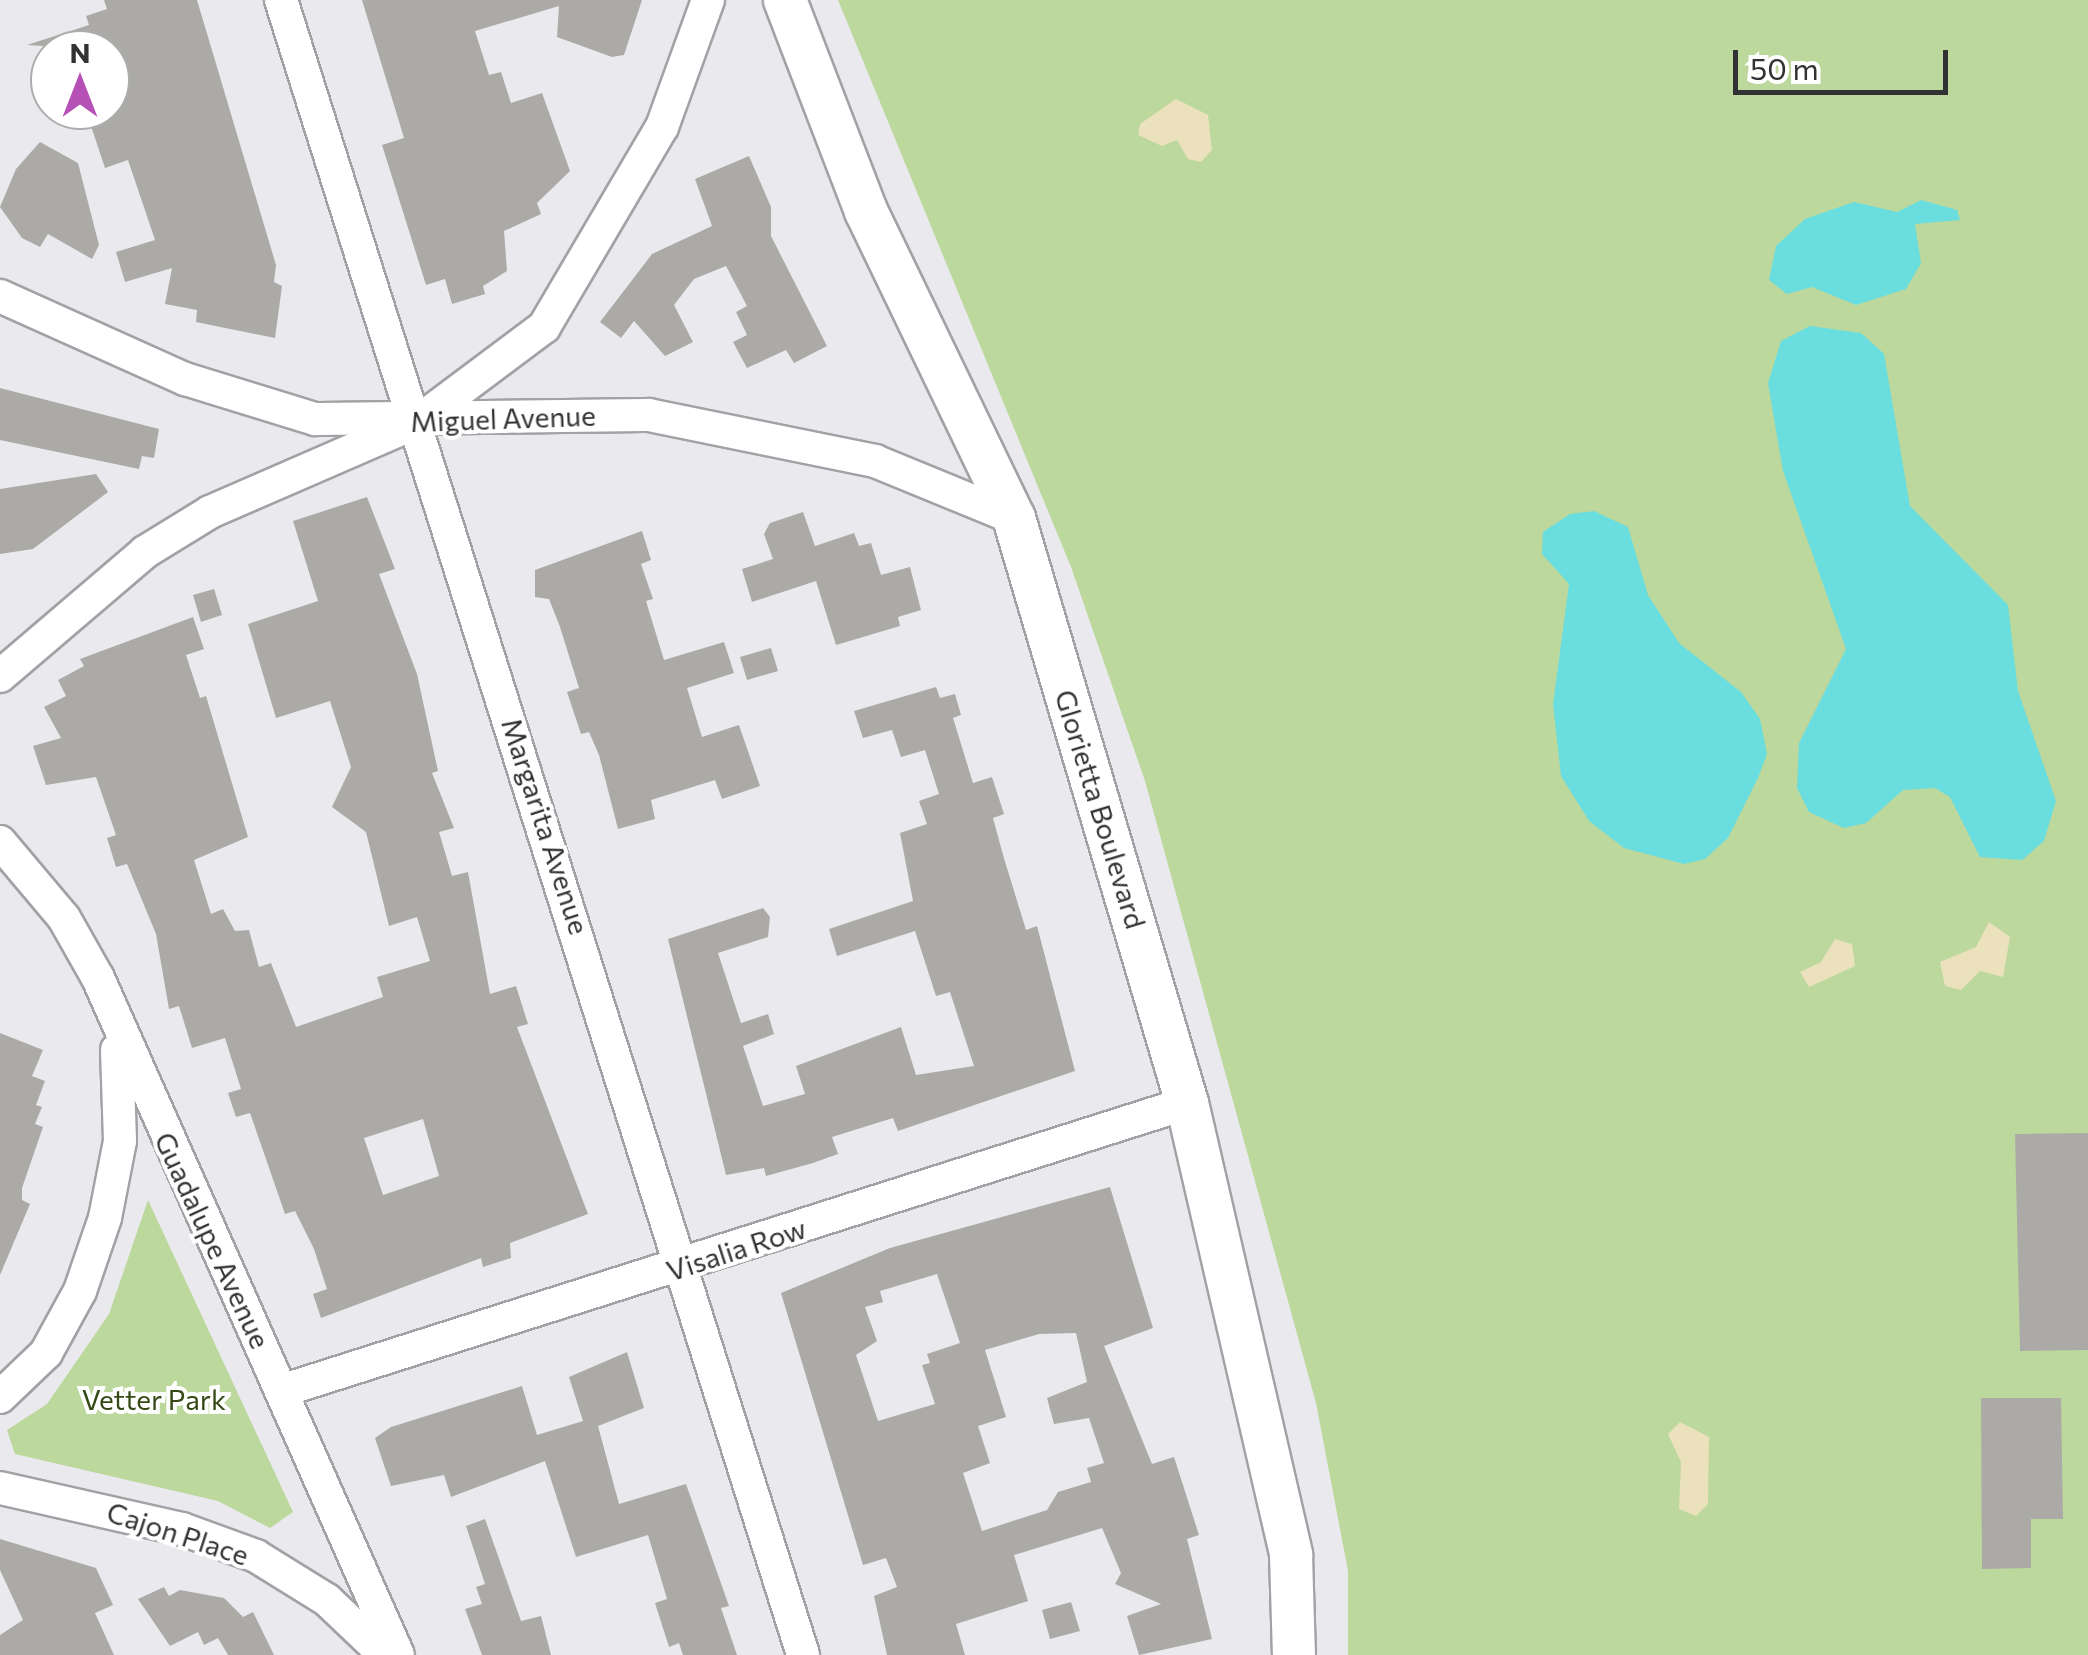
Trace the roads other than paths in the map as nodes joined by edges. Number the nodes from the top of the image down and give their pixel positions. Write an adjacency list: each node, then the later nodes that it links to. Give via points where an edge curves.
1 (281, 0): 5 (street, Margarita Avenue)
2 (708, 0): 5 (street, via 662,127 544,327)
3 (785, 0): 6 (street, Glorietta Boulevard, via 866,211)
4 (0, 296): 5 (street, Miguel Avenue, via 185,378 300,414)
5 (417, 422): 6 (street, Miguel Avenue, via 485,413 649,415 828,448); 7 (street, via 210,512 145,552); 11 (street, Margarita Avenue)
6 (1014, 518): 10 (street, Glorietta Boulevard)
7 (0, 676)
8 (0, 842): 9 (street, Guadalupe Avenue, via 64,918)
9 (98, 978): 12 (street, Guadalupe Avenue, via 120,1042); 13 (street, via 117,1048 120,1122 105,1218 80,1291 46,1354)
10 (1187, 1103): 11 (street, Visalia Row); 18 (street, Glorietta Boulevard, via 1291,1555)
11 (686, 1266): 12 (street, Visalia Row); 17 (street, Margarita Avenue)
12 (284, 1390): 16 (street, Guadalupe Avenue)
13 (0, 1398)
14 (0, 1488): 15 (street, Cajon Place, via 164,1524 256,1556 327,1600)
15 (384, 1655)
16 (398, 1655)
17 (803, 1655)
18 (1294, 1655)

